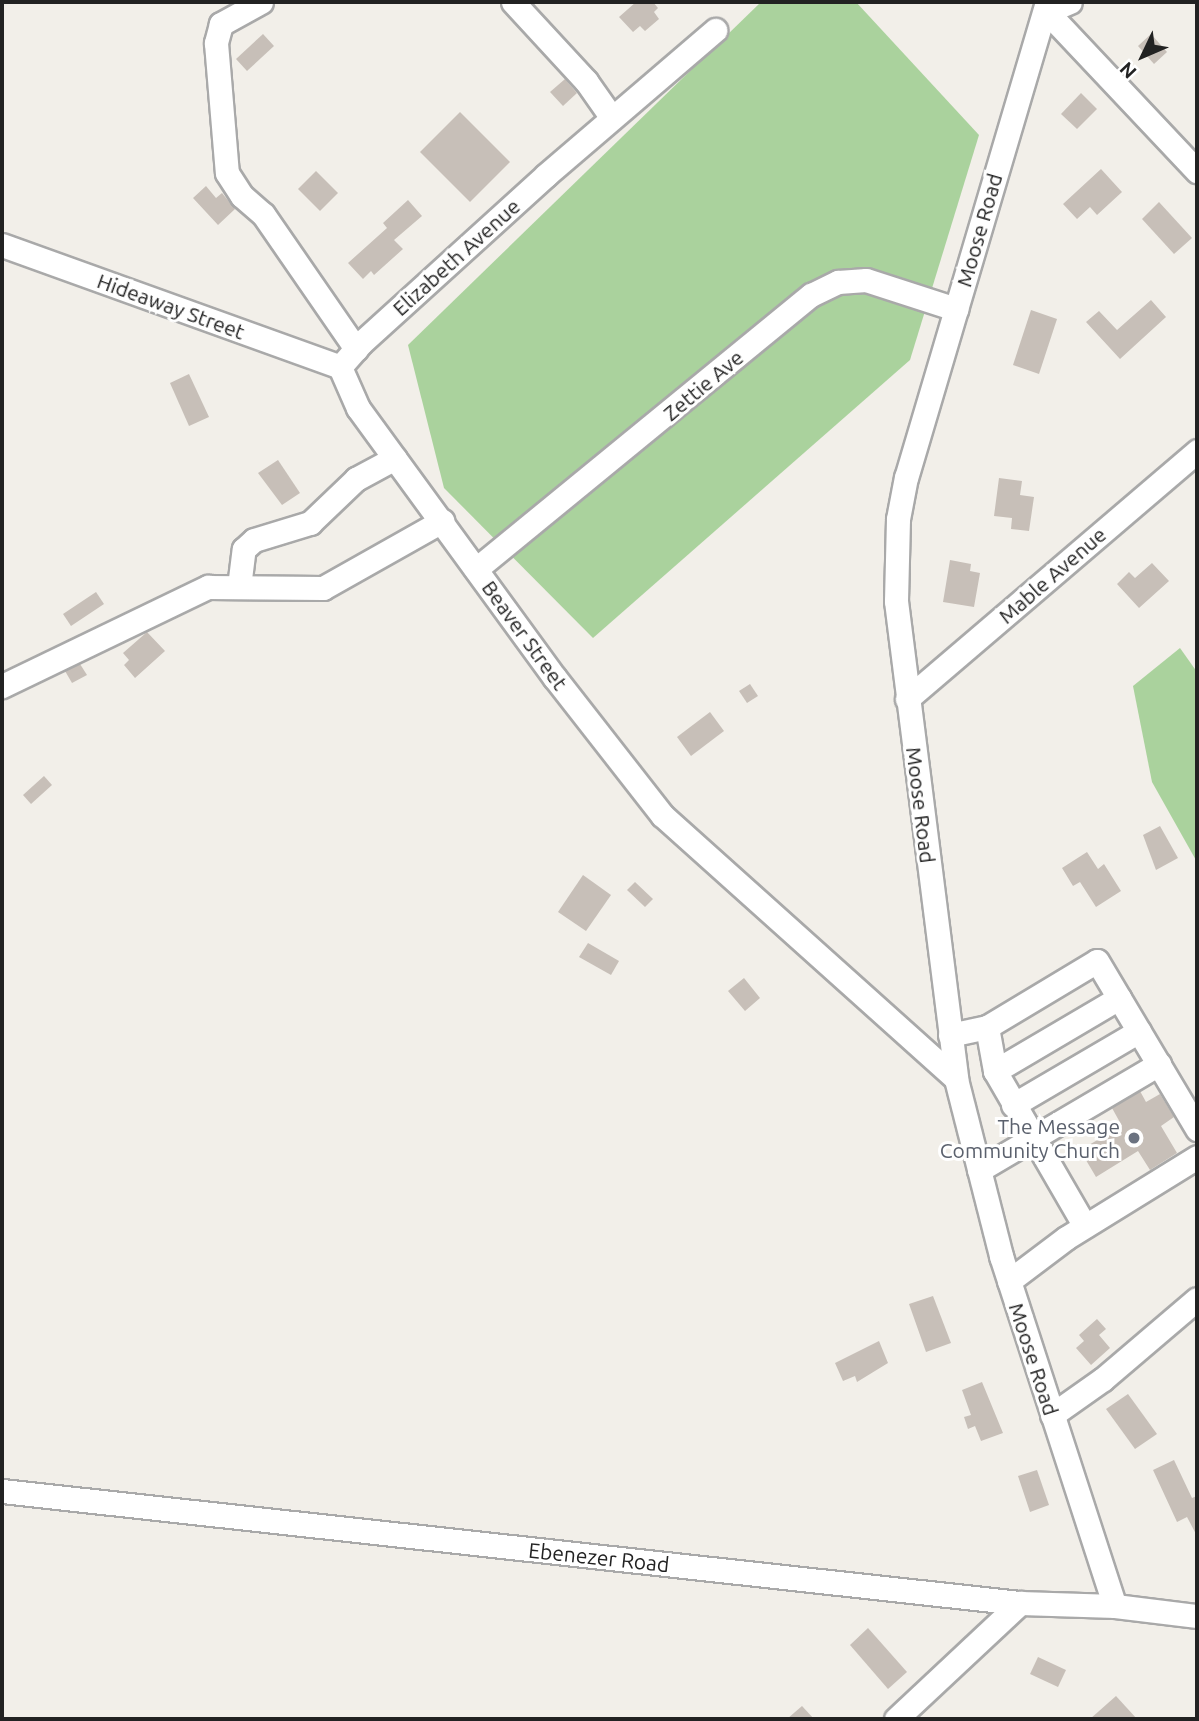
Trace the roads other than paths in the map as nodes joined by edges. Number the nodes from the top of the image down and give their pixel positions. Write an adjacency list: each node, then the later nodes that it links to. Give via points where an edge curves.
1 (261, 2): 10 (street, via 221,24 216,43 227,173 242,196 263,215)
2 (513, 2): 6 (street, via 586,81)
3 (1070, 2): 4 (street)
4 (1047, 7): 7 (street); 9 (street, Moose Road)
5 (715, 30): 6 (street, Elizabeth Avenue)
6 (612, 118): 10 (street, Elizabeth Avenue)
7 (1197, 170)
8 (2, 245): 11 (street, Hideaway Street)
9 (956, 309): 15 (street, Zettie Ave, via 866,280 838,282 811,295); 18 (street, Moose Road, via 898,519 896,601)
10 (356, 349): 11 (street, Elizabeth Avenue)
11 (340, 368): 13 (street, via 358,408)
12 (1197, 451): 18 (street, Mable Avenue)
13 (395, 458): 14 (street); 16 (street, via 356,479 310,523 254,540 244,549)
14 (442, 521): 15 (street, Beaver Street); 16 (street, via 323,588)
15 (476, 569): 25 (street, Beaver Street, via 662,815)
16 (239, 587): 17 (street, via 208,587)
17 (2, 686)
18 (907, 699): 22 (street, Moose Road)
19 (1119, 998): 20 (street, via 1097,961); 21 (street); 24 (street)
20 (987, 1027): 22 (street); 24 (street)
21 (1139, 1031): 23 (street); 26 (street)
22 (950, 1035): 25 (street, Moose Road)
23 (1159, 1063): 27 (street); 28 (street)
24 (995, 1070): 26 (street)
25 (956, 1079): 30 (street, Moose Road)
26 (1013, 1105): 28 (street)
27 (1197, 1129)
28 (1033, 1139): 30 (street); 31 (street)
29 (1197, 1157): 31 (street)
30 (979, 1170): 32 (street, Moose Road)
31 (1085, 1226): 32 (street)
32 (1009, 1281): 34 (street, Moose Road)
33 (1197, 1299): 34 (street)
34 (1052, 1415): 37 (street, Moose Road)
35 (2, 1491): 36 (street, Ebenezer Road)
36 (1020, 1603): 37 (street, Ebenezer Road); 39 (street)
37 (1115, 1606): 38 (street, Ebenezer Road)
38 (1197, 1616)
39 (896, 1719)

